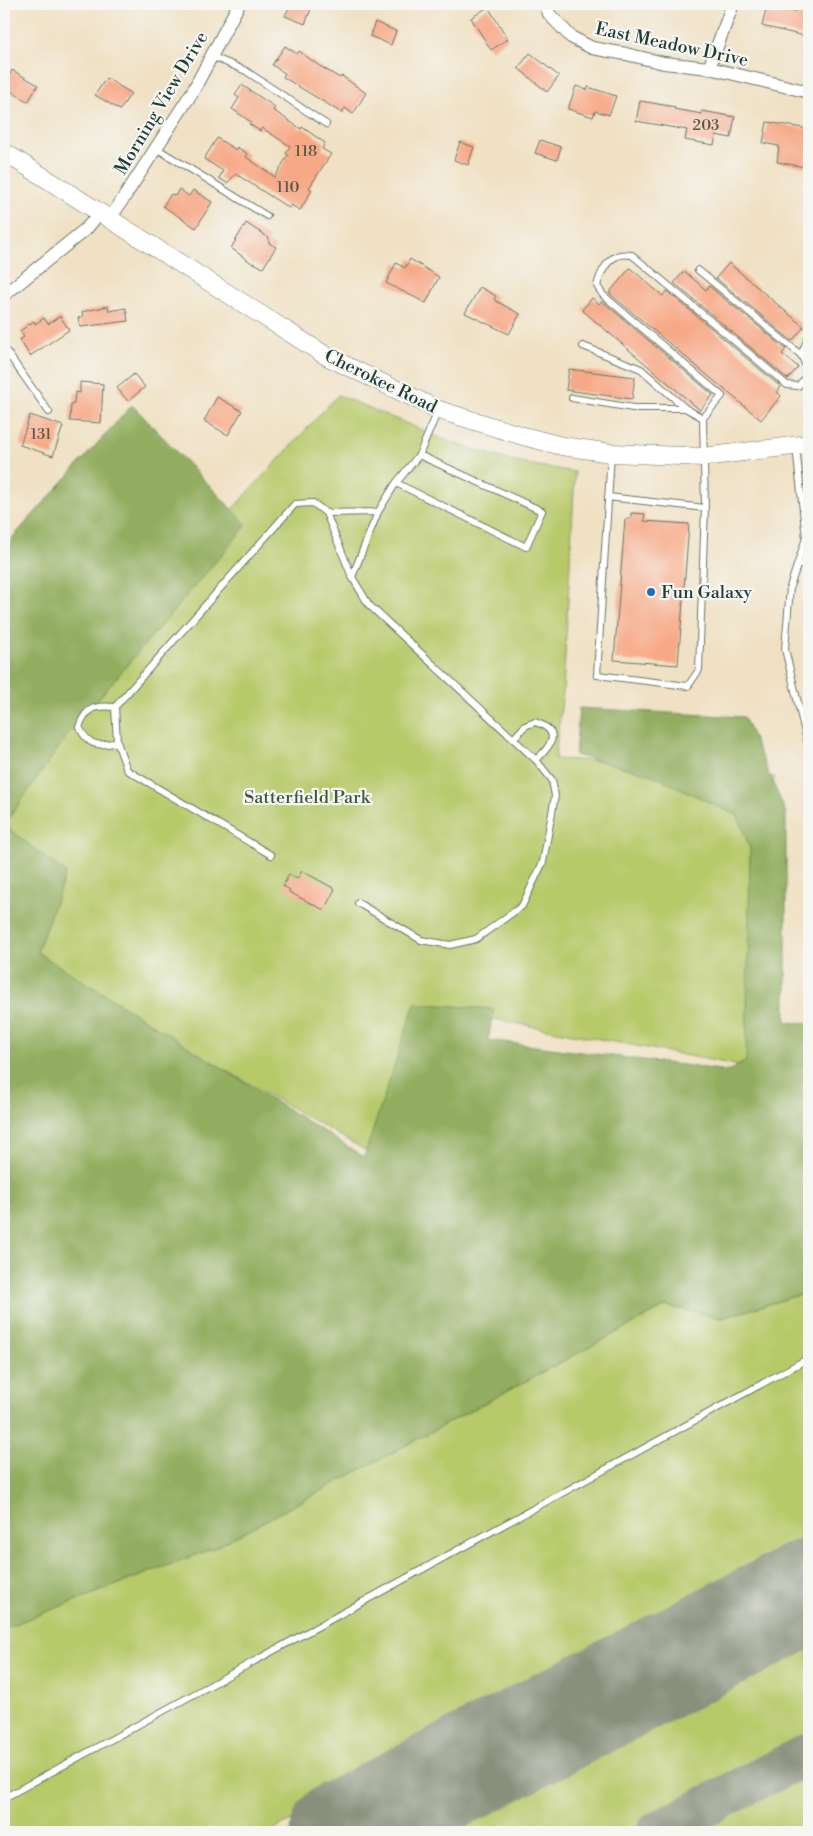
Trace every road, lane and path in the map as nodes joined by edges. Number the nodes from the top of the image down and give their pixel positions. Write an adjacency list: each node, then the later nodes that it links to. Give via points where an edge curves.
1 (239, 4): 4 (street, Morning View Drive)
2 (546, 4): 5 (street, East Meadow Drive, via 549,14 571,37 592,48 664,63)
3 (733, 4): 5 (street)
4 (211, 56): 7 (lane, via 246,71); 8 (street, Morning View Drive, via 193,91)
5 (709, 68): 6 (street, East Meadow Drive)
6 (809, 92)
7 (326, 124)
8 (156, 148): 10 (street, Morning View Drive); 11 (lane)
9 (4, 152): 10 (main road, Cherokee Road)
10 (105, 216): 13 (street, Morning View Drive); 20 (main road, Cherokee Road, via 328,357)
11 (267, 216)
12 (698, 270): 17 (lane)
13 (4, 295)
14 (809, 336): 17 (lane)
15 (583, 346): 19 (lane, via 641,369)
16 (4, 348): 21 (lane)
17 (801, 355): 22 (lane, via 808,368 805,380 798,386 786,385 632,255 619,255 611,260 600,274 597,286 603,295 722,396)
18 (572, 398): 19 (lane, via 633,408)
19 (686, 408): 22 (lane)
20 (439, 410): 24 (main road, Cherokee Road, via 562,446); 25 (lane)
21 (49, 412)
22 (703, 418): 26 (lane)
23 (802, 445): 26 (main road, Cherokee Road); 33 (lane, via 806,538)
24 (611, 453): 26 (main road, Cherokee Road); 28 (lane)
25 (419, 455): 27 (lane); 27 (lane, via 542,511 526,547)
26 (703, 457): 29 (lane)
27 (396, 483): 30 (lane)
28 (608, 497): 29 (lane); 29 (lane, via 597,675 688,686 699,670)
29 (705, 508)
30 (378, 512): 31 (lane); 34 (lane)
31 (326, 513): 34 (lane); 35 (lane, via 313,502 294,504)
32 (809, 562): 33 (lane)
33 (797, 566): 38 (lane, via 790,587 785,649)
34 (352, 577): 36 (lane, via 369,605)
35 (116, 707): 37 (lane); 37 (lane, via 91,709 83,716 79,727 85,739 96,745)
36 (513, 739): 39 (lane); 39 (lane, via 534,722 543,725 552,740 549,748)
37 (117, 742): 40 (lane, via 127,770)
38 (809, 749)
39 (536, 760): 41 (lane, via 552,780 555,796 543,862 522,906 476,939 450,945 421,940)
40 (271, 855)
41 (358, 903)
42 (809, 1358): 43 (lane)
43 (4, 1798)

